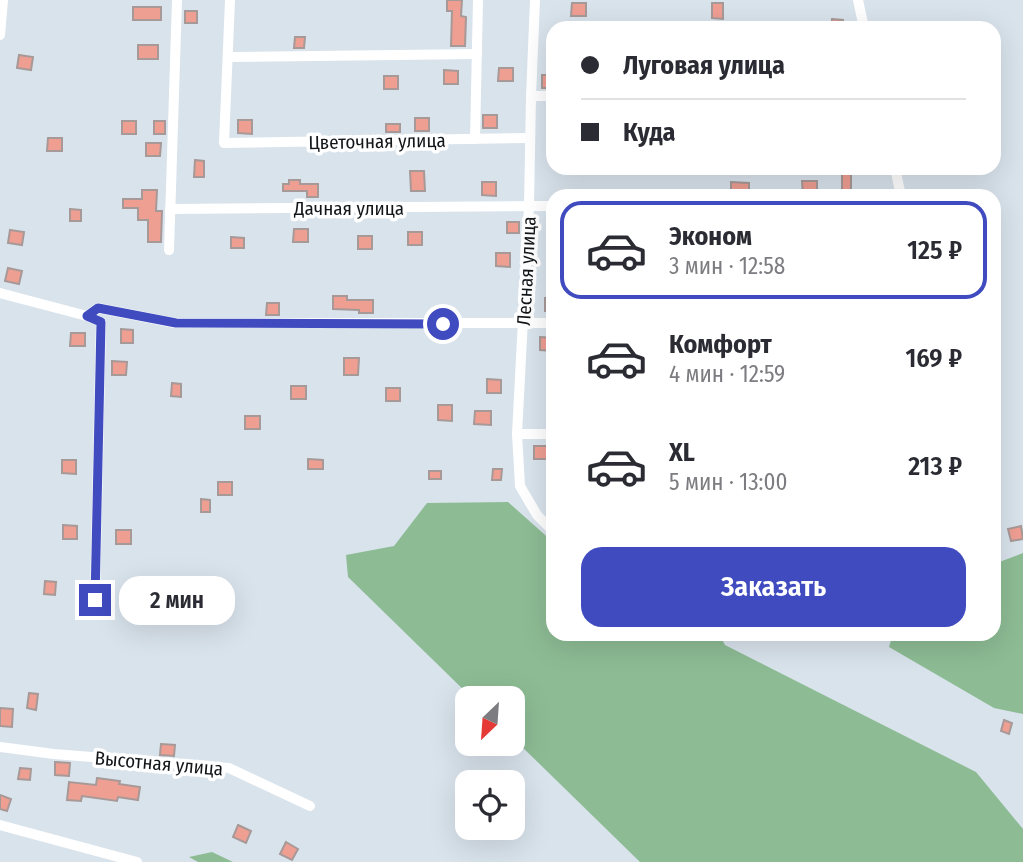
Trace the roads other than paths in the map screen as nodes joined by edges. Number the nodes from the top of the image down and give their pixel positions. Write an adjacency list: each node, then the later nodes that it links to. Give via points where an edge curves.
1 (3, 0): 8 (street)
2 (177, 0): 17 (street)
3 (230, 0): 10 (street)
4 (478, 0): 9 (street)
5 (535, 0): 11 (street, Лесная улица)
6 (858, 0): 7 (street)
7 (862, 21)
8 (0, 35)
9 (477, 54): 10 (street); 14 (street)
10 (228, 57): 14 (street, Цветочная улица, via 224,144)
11 (531, 96): 12 (street); 13 (street, Лесная улица)
12 (546, 96)
13 (530, 138): 14 (street, Цветочная улица); 15 (street, Лесная улица)
14 (475, 139)
15 (529, 206): 16 (street, Дачная улица); 17 (street, Дачная улица); 22 (street, Лесная улица)
16 (546, 206)
17 (170, 209): 18 (street)
18 (169, 250)
19 (0, 293): 20 (street)
20 (87, 316): 22 (street, via 98,308 176,323); 26 (street, via 101,322)
21 (546, 323): 22 (street)
22 (523, 324): 24 (street, Лесная улица)
23 (546, 434): 24 (street)
24 (517, 435): 25 (street, Лесная улица, via 520,485)
25 (546, 524)
26 (95, 600)
27 (0, 747): 28 (street, Высотная улица, via 229,768)
28 (310, 806)
29 (0, 825): 30 (street)
30 (137, 862)

